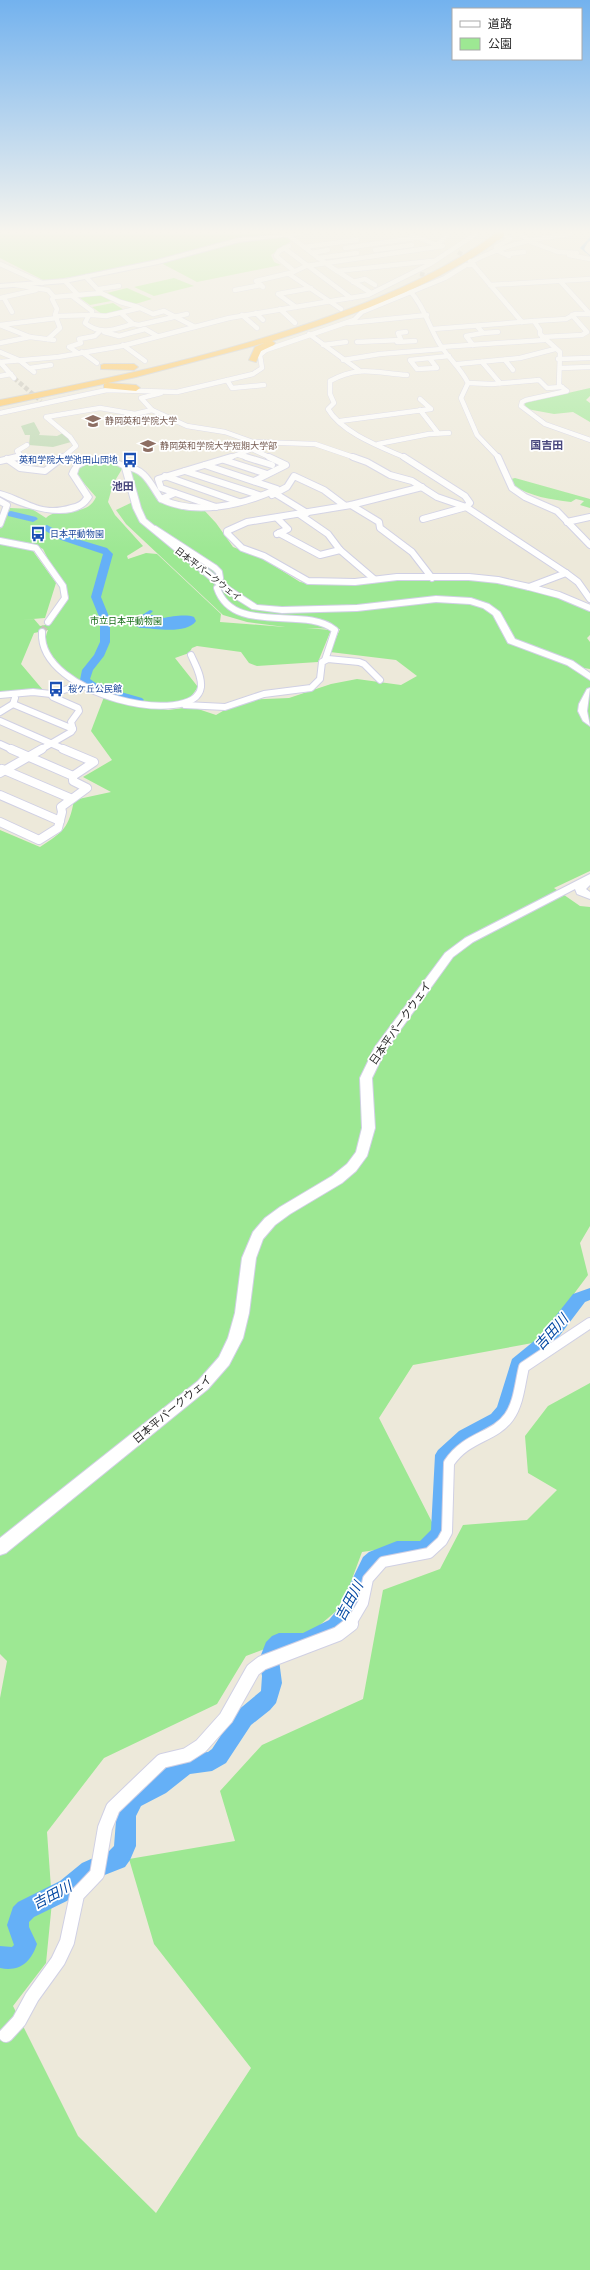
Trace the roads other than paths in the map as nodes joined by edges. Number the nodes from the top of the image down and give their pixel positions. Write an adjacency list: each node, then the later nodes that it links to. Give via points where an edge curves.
1 (15, 340): 21 (street)
2 (79, 340): 30 (street, via 81,343 69,347)
3 (144, 340): 25 (street)
4 (252, 340): 22 (highway)
5 (266, 340): 65 (highway, via 130,375)
6 (278, 340): 58 (highway, via 198,365)
7 (279, 340): 37 (highway, via 258,349)
8 (294, 340): 54 (street, via 264,351 260,355 263,367 259,371)
9 (315, 340): 23 (street)
10 (401, 340): 16 (street)
11 (438, 340): 27 (street)
12 (469, 340): 24 (street)
13 (530, 340): 20 (street)
14 (545, 340): 28 (street)
15 (379, 341): 16 (street); 19 (street)
16 (397, 341): 17 (street); 31 (street)
17 (415, 341)
18 (346, 342): 23 (street)
19 (357, 342)
20 (517, 342): 24 (street); 26 (street)
21 (0, 343)
22 (242, 343): 42 (highway); 63 (highway, via 133,371)
23 (323, 345): 38 (street)
24 (473, 345): 27 (street)
25 (123, 346): 30 (street); 42 (street)
26 (522, 347)
27 (442, 348): 31 (street); 32 (street)
28 (555, 349): 35 (street, via 560,352); 39 (street)
29 (0, 352): 36 (street)
30 (80, 352): 36 (street); 45 (street)
31 (403, 352): 38 (street)
32 (449, 356): 34 (street); 43 (street)
33 (590, 358): 35 (street)
34 (430, 359): 34 (street, via 417,360 410,360 417,369 437,368)
35 (558, 359): 48 (street)
36 (20, 360): 40 (street); 47 (street)
37 (253, 360)
38 (343, 360): 50 (street)
39 (504, 360): 41 (street); 49 (street)
40 (0, 362): 53 (street, via 13,376)
41 (482, 362): 43 (street); 56 (street)
42 (143, 363): 45 (highway, via 124,368); 62 (highway)
43 (458, 364): 55 (street)
44 (51, 365): 47 (street)
45 (100, 365)
46 (590, 367): 48 (street)
47 (30, 368): 51 (street)
48 (560, 368): 60 (street, via 559,385)
49 (513, 370)
50 (360, 371): 52 (street); 70 (street, via 344,373 330,381 330,394 334,404 328,409 332,416)
51 (34, 372)
52 (407, 375)
53 (0, 376)
54 (227, 380): 57 (street, via 232,388); 61 (street, via 184,391)
55 (468, 383): 56 (street); 108 (street, via 462,391 462,402 475,432 488,444 504,468 505,477 511,487 534,502 553,508)
56 (500, 383): 60 (street, via 539,380 547,388)
57 (264, 385)
58 (108, 386): 59 (highway); 66 (highway)
59 (136, 388)
60 (562, 388): 73 (street, via 567,391 526,400 521,406 545,424)
61 (161, 393): 67 (street, via 141,398); 69 (street, via 107,390)
62 (0, 395)
63 (0, 399)
64 (420, 399): 68 (street, via 431,409)
65 (0, 403)
66 (0, 407)
67 (152, 410): 74 (street, via 182,424 203,430 225,432); 79 (street, via 135,414 100,408 46,417 70,437 76,446 74,449 45,472 20,468)
68 (420, 410): 70 (street); 71 (street)
69 (0, 413)
70 (340, 421): 75 (street, via 353,434)
71 (438, 433): 72 (street); 75 (street)
72 (449, 433)
73 (590, 440)
74 (246, 441): 77 (street); 90 (street, via 324,446)
75 (378, 444): 101 (street, via 423,468 465,496 470,503)
76 (27, 445): 79 (street, via 17,451 21,456)
77 (252, 449): 78 (street); 83 (street)
78 (238, 455): 81 (street); 83 (street)
79 (7, 459): 80 (street)
80 (0, 460)
81 (224, 460): 82 (street); 86 (street)
82 (205, 465): 85 (street); 89 (street)
83 (284, 466): 86 (street); 88 (street)
84 (126, 467): 91 (street, via 106,460 90,460 77,465 73,469 73,474 88,499 67,509 53,511 34,508); 95 (street, via 140,470); 110 (street, 日本平パークウェイ, via 140,515)
85 (185, 470): 87 (street); 94 (street)
86 (267, 474): 89 (street)
87 (165, 476): 92 (street, via 158,479 162,488); 97 (street)
88 (294, 476): 93 (street, via 287,487); 98 (street, via 324,490)
89 (254, 481): 94 (street, via 277,489)
90 (422, 487): 99 (street); 101 (street, via 438,497)
91 (0, 493)
92 (175, 493): 95 (street); 100 (street)
93 (276, 494): 102 (street); 103 (street)
94 (259, 496): 97 (street)
95 (161, 499): 100 (street, via 167,503)
96 (0, 501): 109 (street, via 7,505)
97 (239, 502): 100 (street)
98 (344, 505): 99 (street); 103 (street)
99 (351, 505): 116 (street, via 379,522 380,528 412,552)
100 (216, 507)
101 (466, 507): 107 (street); 114 (street)
102 (233, 509)
103 (307, 513): 104 (street)
104 (299, 514): 106 (street); 113 (street, via 328,534)
105 (590, 517): 108 (street)
106 (277, 518): 113 (street, via 288,529 278,534 320,555); 117 (street, via 247,522 227,533 242,548 264,556 308,581 343,582)
107 (423, 520)
108 (567, 522): 112 (street)
109 (0, 524)
110 (150, 527): 115 (street, via 215,568); 126 (street, 日本平パークウェイ, via 240,599 255,607 282,610 357,608 436,600 470,601 486,606 498,614 511,641 570,664)
111 (0, 541): 122 (street, via 36,548 63,586 65,598)
112 (590, 544)
113 (340, 550): 117 (street)
114 (566, 572): 118 (street); 120 (street, via 578,582)
115 (220, 578)
116 (432, 578): 117 (street); 118 (street, via 486,578)
117 (374, 579)
118 (529, 587): 121 (street)
119 (217, 588): 125 (street, via 218,594 231,606 252,616 310,619 332,626 335,635)
120 (590, 599)
121 (590, 608)
122 (48, 622)
123 (42, 632): 128 (street, via 40,639 47,657)
124 (191, 655): 134 (street, via 201,679 201,688)
125 (325, 660): 127 (street, via 359,662); 134 (street, via 321,666 320,679 311,688 264,694 215,708)
126 (590, 677)
127 (380, 680)
128 (80, 685): 131 (street); 134 (street, via 105,695 166,707)
129 (590, 691): 137 (street, via 581,710)
130 (14, 693): 131 (street); 132 (street); 133 (street)
131 (50, 694): 138 (street, via 80,711 71,722)
132 (0, 695)
133 (13, 704): 135 (street); 138 (street)
134 (185, 704)
135 (0, 712)
136 (0, 721): 139 (street)
137 (590, 723)
138 (73, 729): 139 (street)
139 (52, 743): 141 (street); 143 (street, via 94,762)
140 (0, 744): 141 (street)
141 (28, 757): 142 (street); 143 (street)
142 (2, 770): 145 (street)
143 (73, 776): 145 (street, via 73,781 87,788)
144 (0, 795): 147 (street)
145 (70, 798): 147 (street, via 61,806)
146 (0, 822): 147 (street, via 39,840 58,828)
147 (60, 822)
148 (590, 878): 149 (street, 日本平パークウェイ); 150 (street, via 580,888)
149 (567, 889): 150 (street); 152 (street, 日本平パークウェイ, via 479,934 454,951 441,964 392,1031 374,1059 366,1078 369,1134 364,1150 345,1174 283,1211 258,1236 251,1249 248,1263 239,1332 221,1366 203,1385)
150 (587, 895)
151 (590, 1323): 153 (street, via 524,1367 515,1406 508,1419 465,1443 452,1456 449,1463 447,1532 436,1548 424,1556 383,1562 368,1579 363,1603 349,1627 338,1634 262,1663 253,1670 226,1718 201,1746 187,1755 162,1761 113,1808 105,1828 97,1874 77,1895 67,1942 58,1961 32,1996 19,2021)
152 (0, 1548)
153 (6, 2035)

